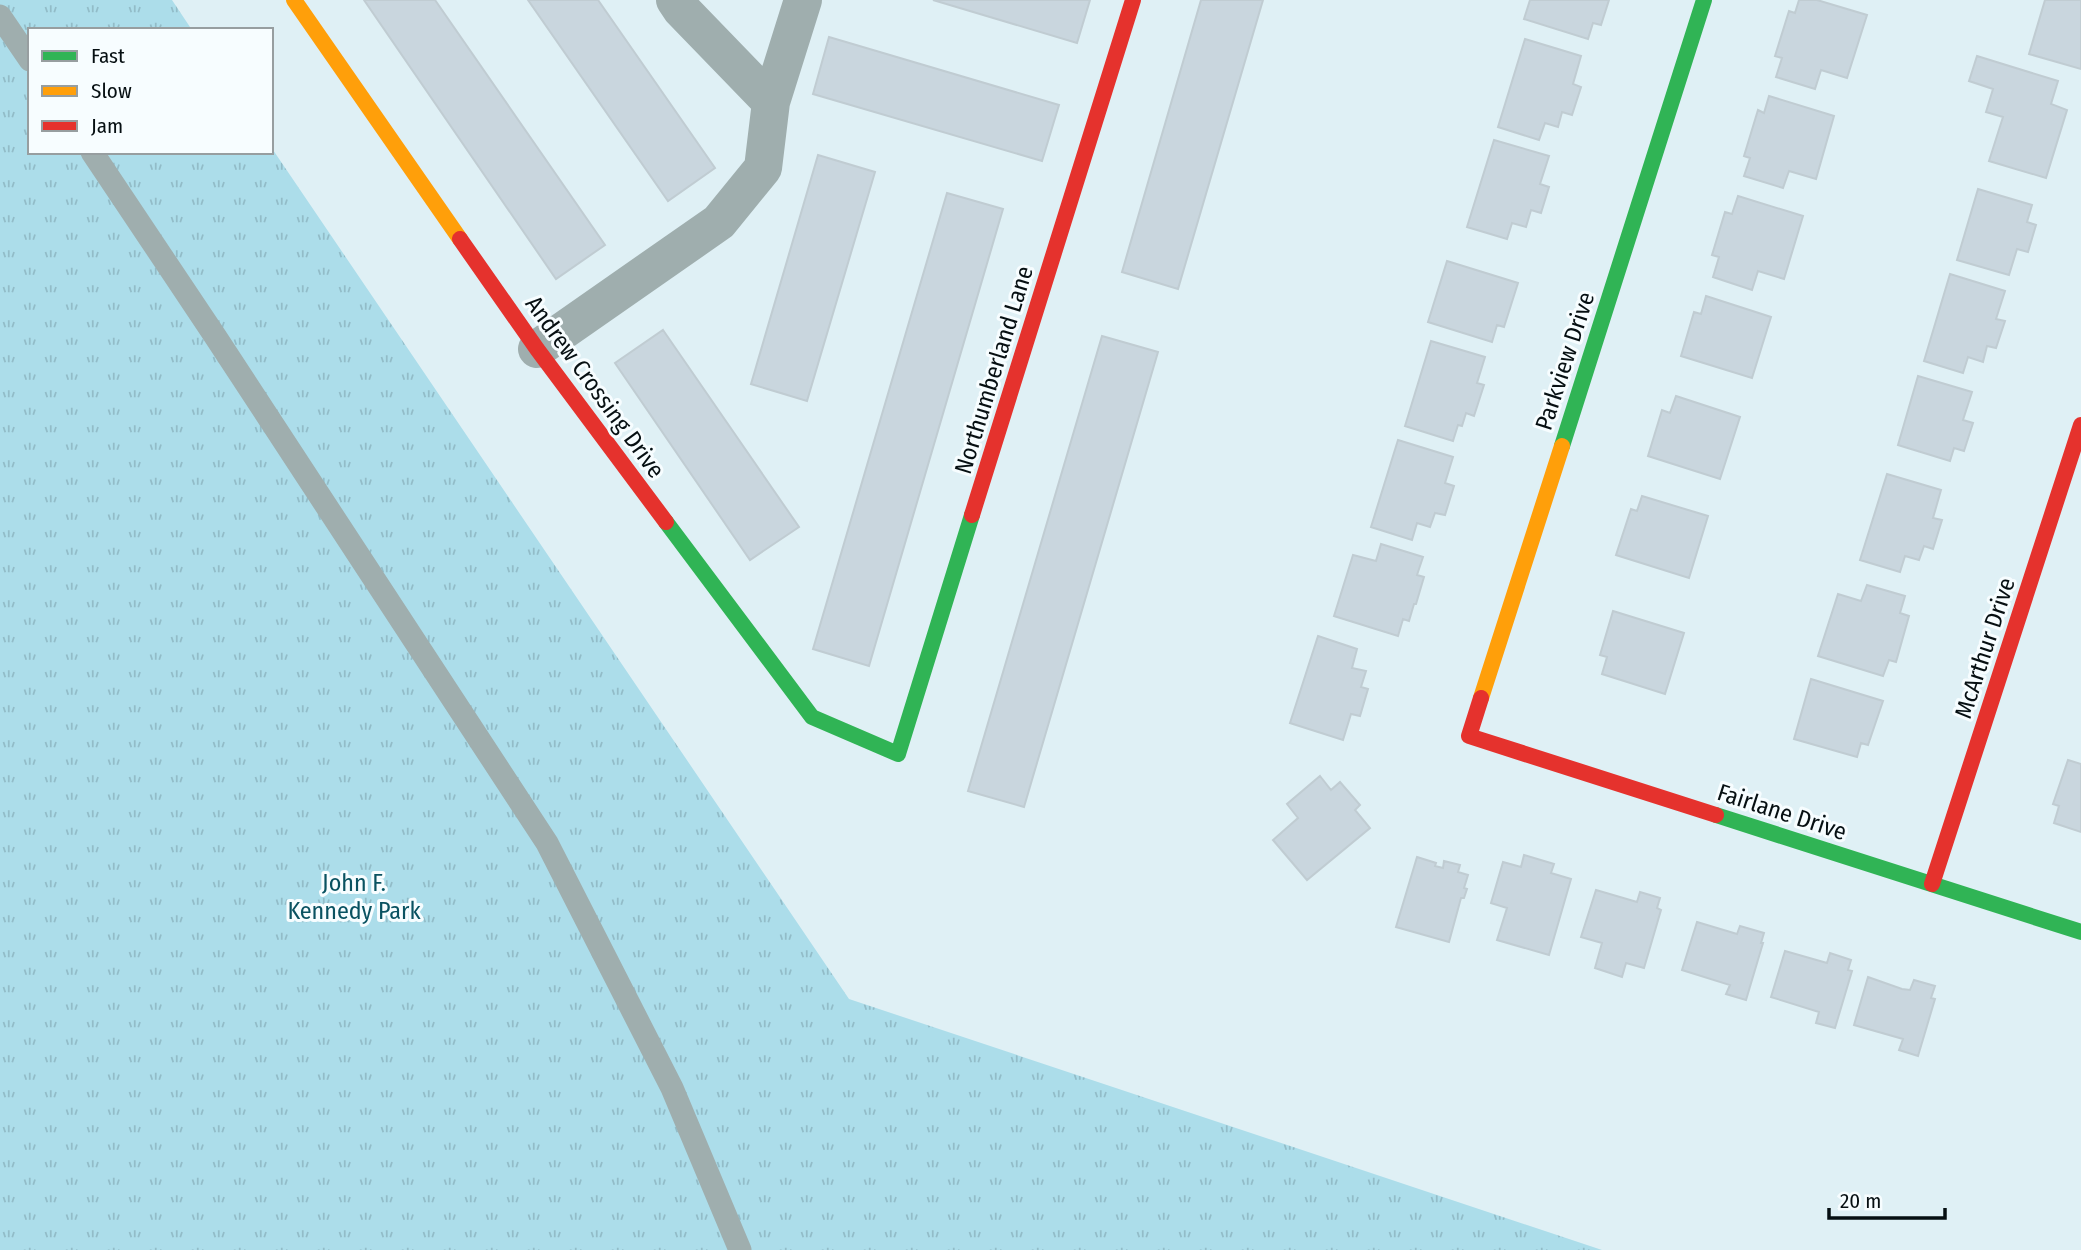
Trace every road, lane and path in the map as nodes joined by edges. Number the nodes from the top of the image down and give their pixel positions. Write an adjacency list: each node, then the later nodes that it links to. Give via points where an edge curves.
1 (294, 0): 10 (street, Andrew Crossing Drive)
2 (675, 0): 8 (street)
3 (803, 0): 8 (street)
4 (1133, 0): 13 (street, Northumberland Lane)
5 (1704, 0): 12 (street, Parkview Drive)
6 (0, 16): 7 (lane)
7 (28, 57)
8 (771, 102): 10 (street, via 762,168 719,222)
9 (93, 154): 16 (lane, via 547,843 672,1088)
10 (537, 349): 13 (street, Andrew Crossing Drive, via 812,717)
11 (2081, 425): 14 (street, McArthur Drive)
12 (1469, 736): 14 (street, Fairlane Drive)
13 (898, 754)
14 (1933, 884): 15 (street, Fairlane Drive)
15 (2081, 932)
16 (740, 1250)

